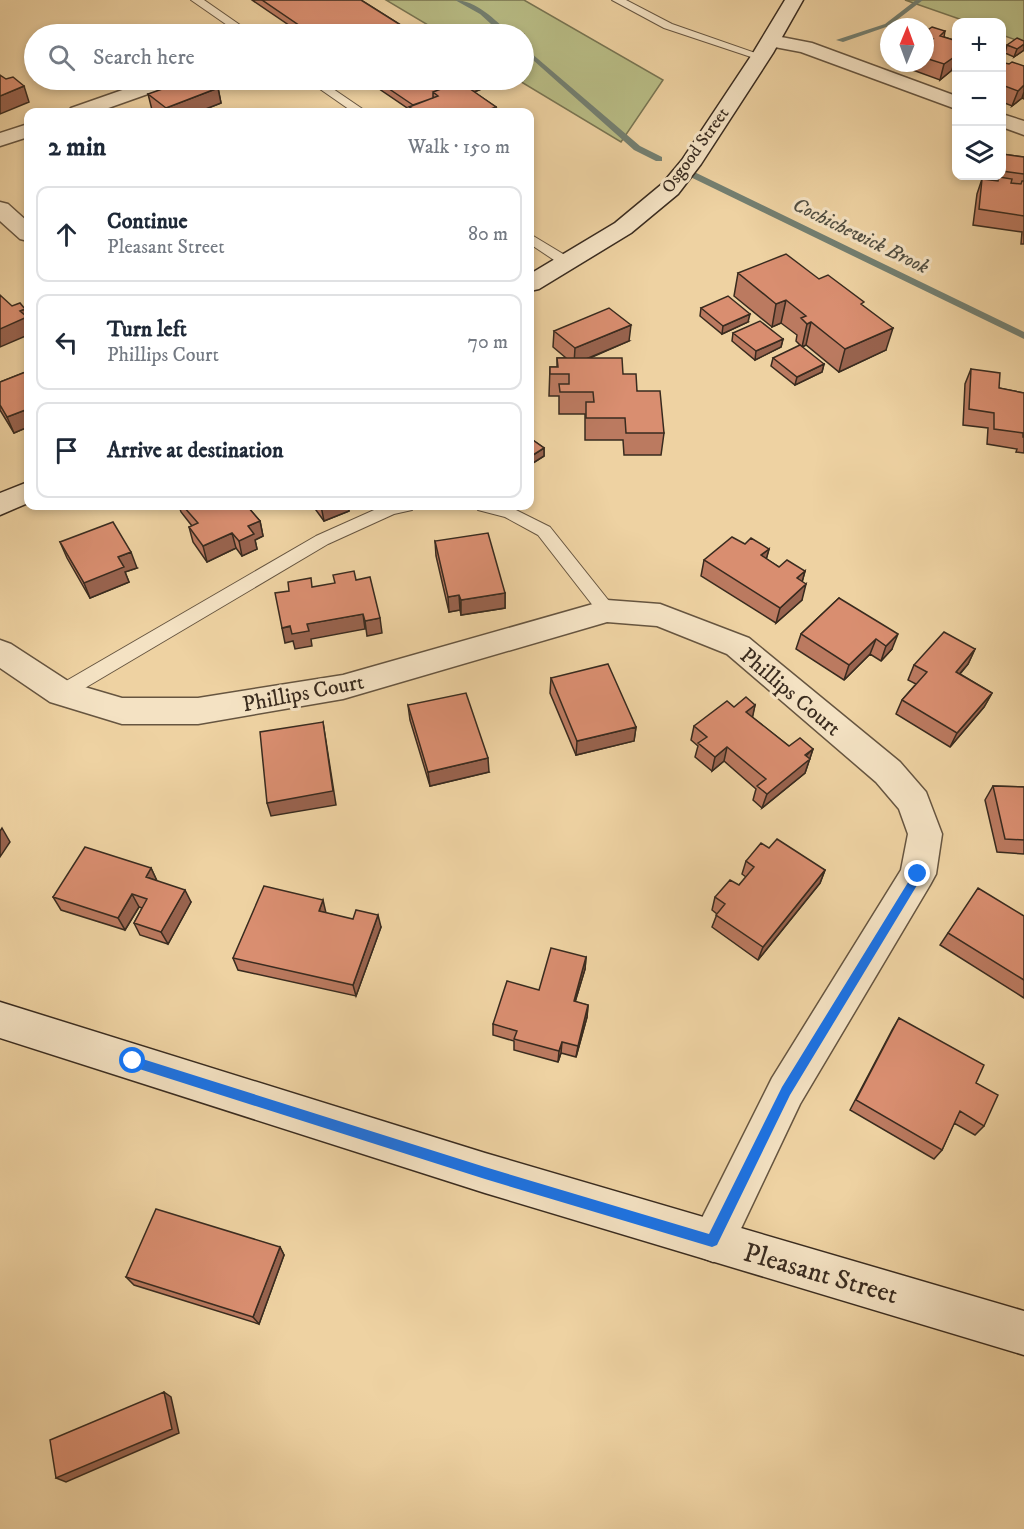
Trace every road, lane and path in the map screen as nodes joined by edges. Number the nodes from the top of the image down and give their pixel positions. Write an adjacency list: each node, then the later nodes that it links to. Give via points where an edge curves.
1 (196, 0): 4 (lane)
2 (618, 0): 5 (lane, via 668,26)
3 (794, 0): 5 (street, Osgood Street)
4 (232, 24)
5 (766, 49): 8 (street, via 805,47); 18 (street, Osgood Street, via 685,170 657,201)
6 (141, 90): 9 (street)
7 (328, 90): 10 (lane)
8 (952, 101)
9 (89, 108)
10 (355, 108)
11 (1006, 122): 12 (street)
12 (1024, 129)
13 (24, 131): 14 (street)
14 (0, 140)
15 (0, 209): 16 (street)
16 (24, 230)
17 (534, 241): 18 (lane)
18 (568, 263): 19 (street, Osgood Street)
19 (534, 282)
20 (24, 494): 21 (street)
21 (0, 506)
22 (388, 510): 26 (lane, via 322,540)
23 (499, 510): 24 (lane, via 544,531)
24 (607, 611): 26 (street, Phillips Court, via 343,687 198,711 123,711); 28 (street, Phillips Court, via 660,615 738,646 888,772 914,802 925,834 918,874 786,1091)
25 (0, 652): 26 (street, Phillips Court)
26 (61, 693)
27 (0, 1020): 28 (street, Pleasant Street)
28 (712, 1241): 29 (street, Pleasant Street)
29 (1024, 1333)

